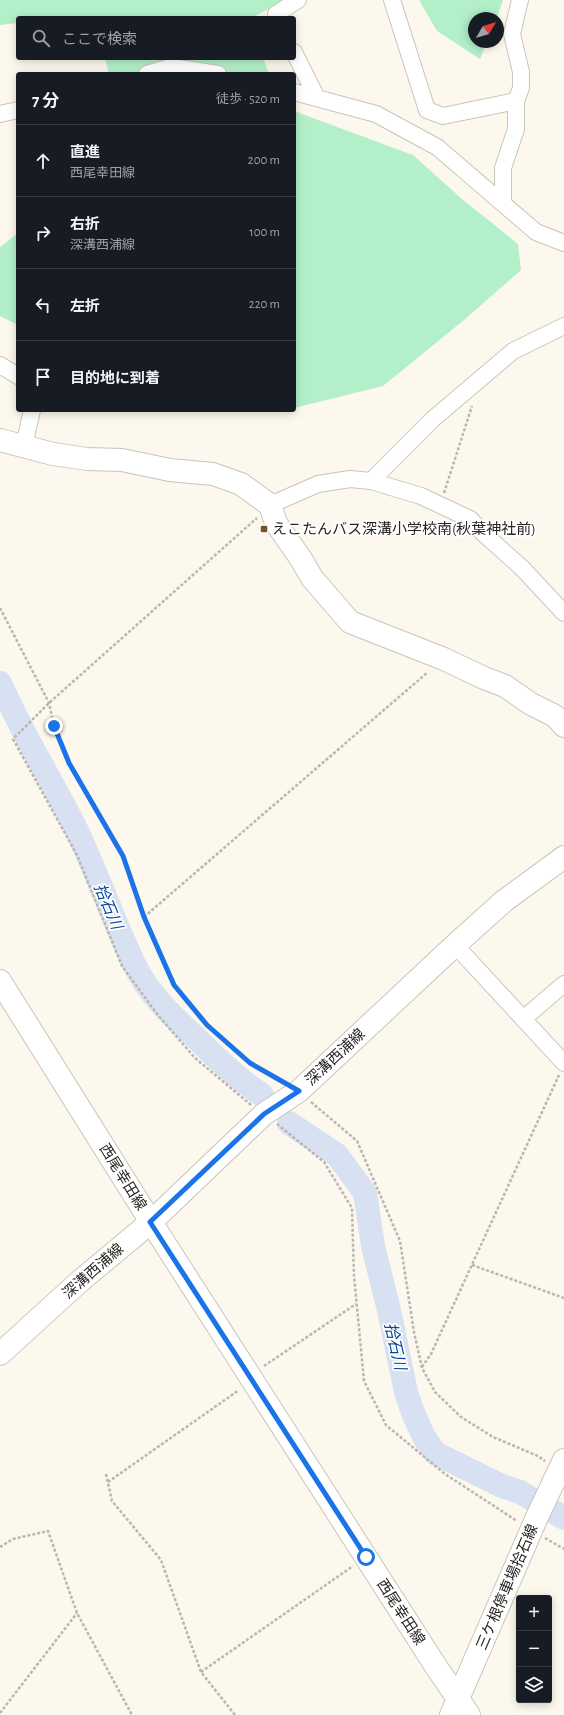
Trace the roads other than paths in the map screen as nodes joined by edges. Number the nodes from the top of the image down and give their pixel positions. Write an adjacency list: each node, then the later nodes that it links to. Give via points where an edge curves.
1 (298, 0): 4 (street, via 276,14)
2 (392, 0): 10 (street, via 426,110 443,116)
3 (520, 0): 10 (street, via 512,34 521,72 521,88)
4 (277, 16)
5 (296, 56): 9 (street)
6 (154, 72): 7 (street, via 171,67)
7 (205, 72)
8 (296, 93): 9 (street)
9 (317, 98): 13 (street, via 376,114 437,147)
10 (516, 101): 13 (street, via 516,129 504,168)
11 (16, 110): 12 (street)
12 (0, 114)
13 (503, 203): 14 (street, via 536,232)
14 (564, 243)
15 (564, 326): 21 (street, via 513,351 433,419)
16 (0, 365): 17 (street)
17 (16, 375)
18 (32, 412): 20 (street)
19 (0, 440): 20 (main road)
20 (24, 446): 22 (main road, via 53,454 87,459 122,460 170,470 213,474 241,484)
21 (371, 481): 22 (street, via 350,479 318,484); 23 (street, via 421,496 470,519 522,568)
22 (270, 506): 24 (main road, via 276,522 312,578 350,622 505,686 531,704)
23 (564, 613)
24 (561, 718)
25 (564, 857): 26 (main road, 深溝西浦線, via 504,901)
26 (455, 945): 29 (street); 31 (main road, 深溝西浦線, via 299,1091 264,1114)
27 (0, 981): 31 (main road, 西尾幸田線)
28 (564, 984): 29 (street)
29 (523, 1019): 30 (street)
30 (562, 1067)
31 (150, 1222): 32 (main road, 深溝西浦線); 34 (main road, 西尾幸田線, via 366,1557)
32 (0, 1354)
33 (562, 1466): 34 (main road, 三ケ根停車場拾石線, via 534,1524)
34 (459, 1710)

